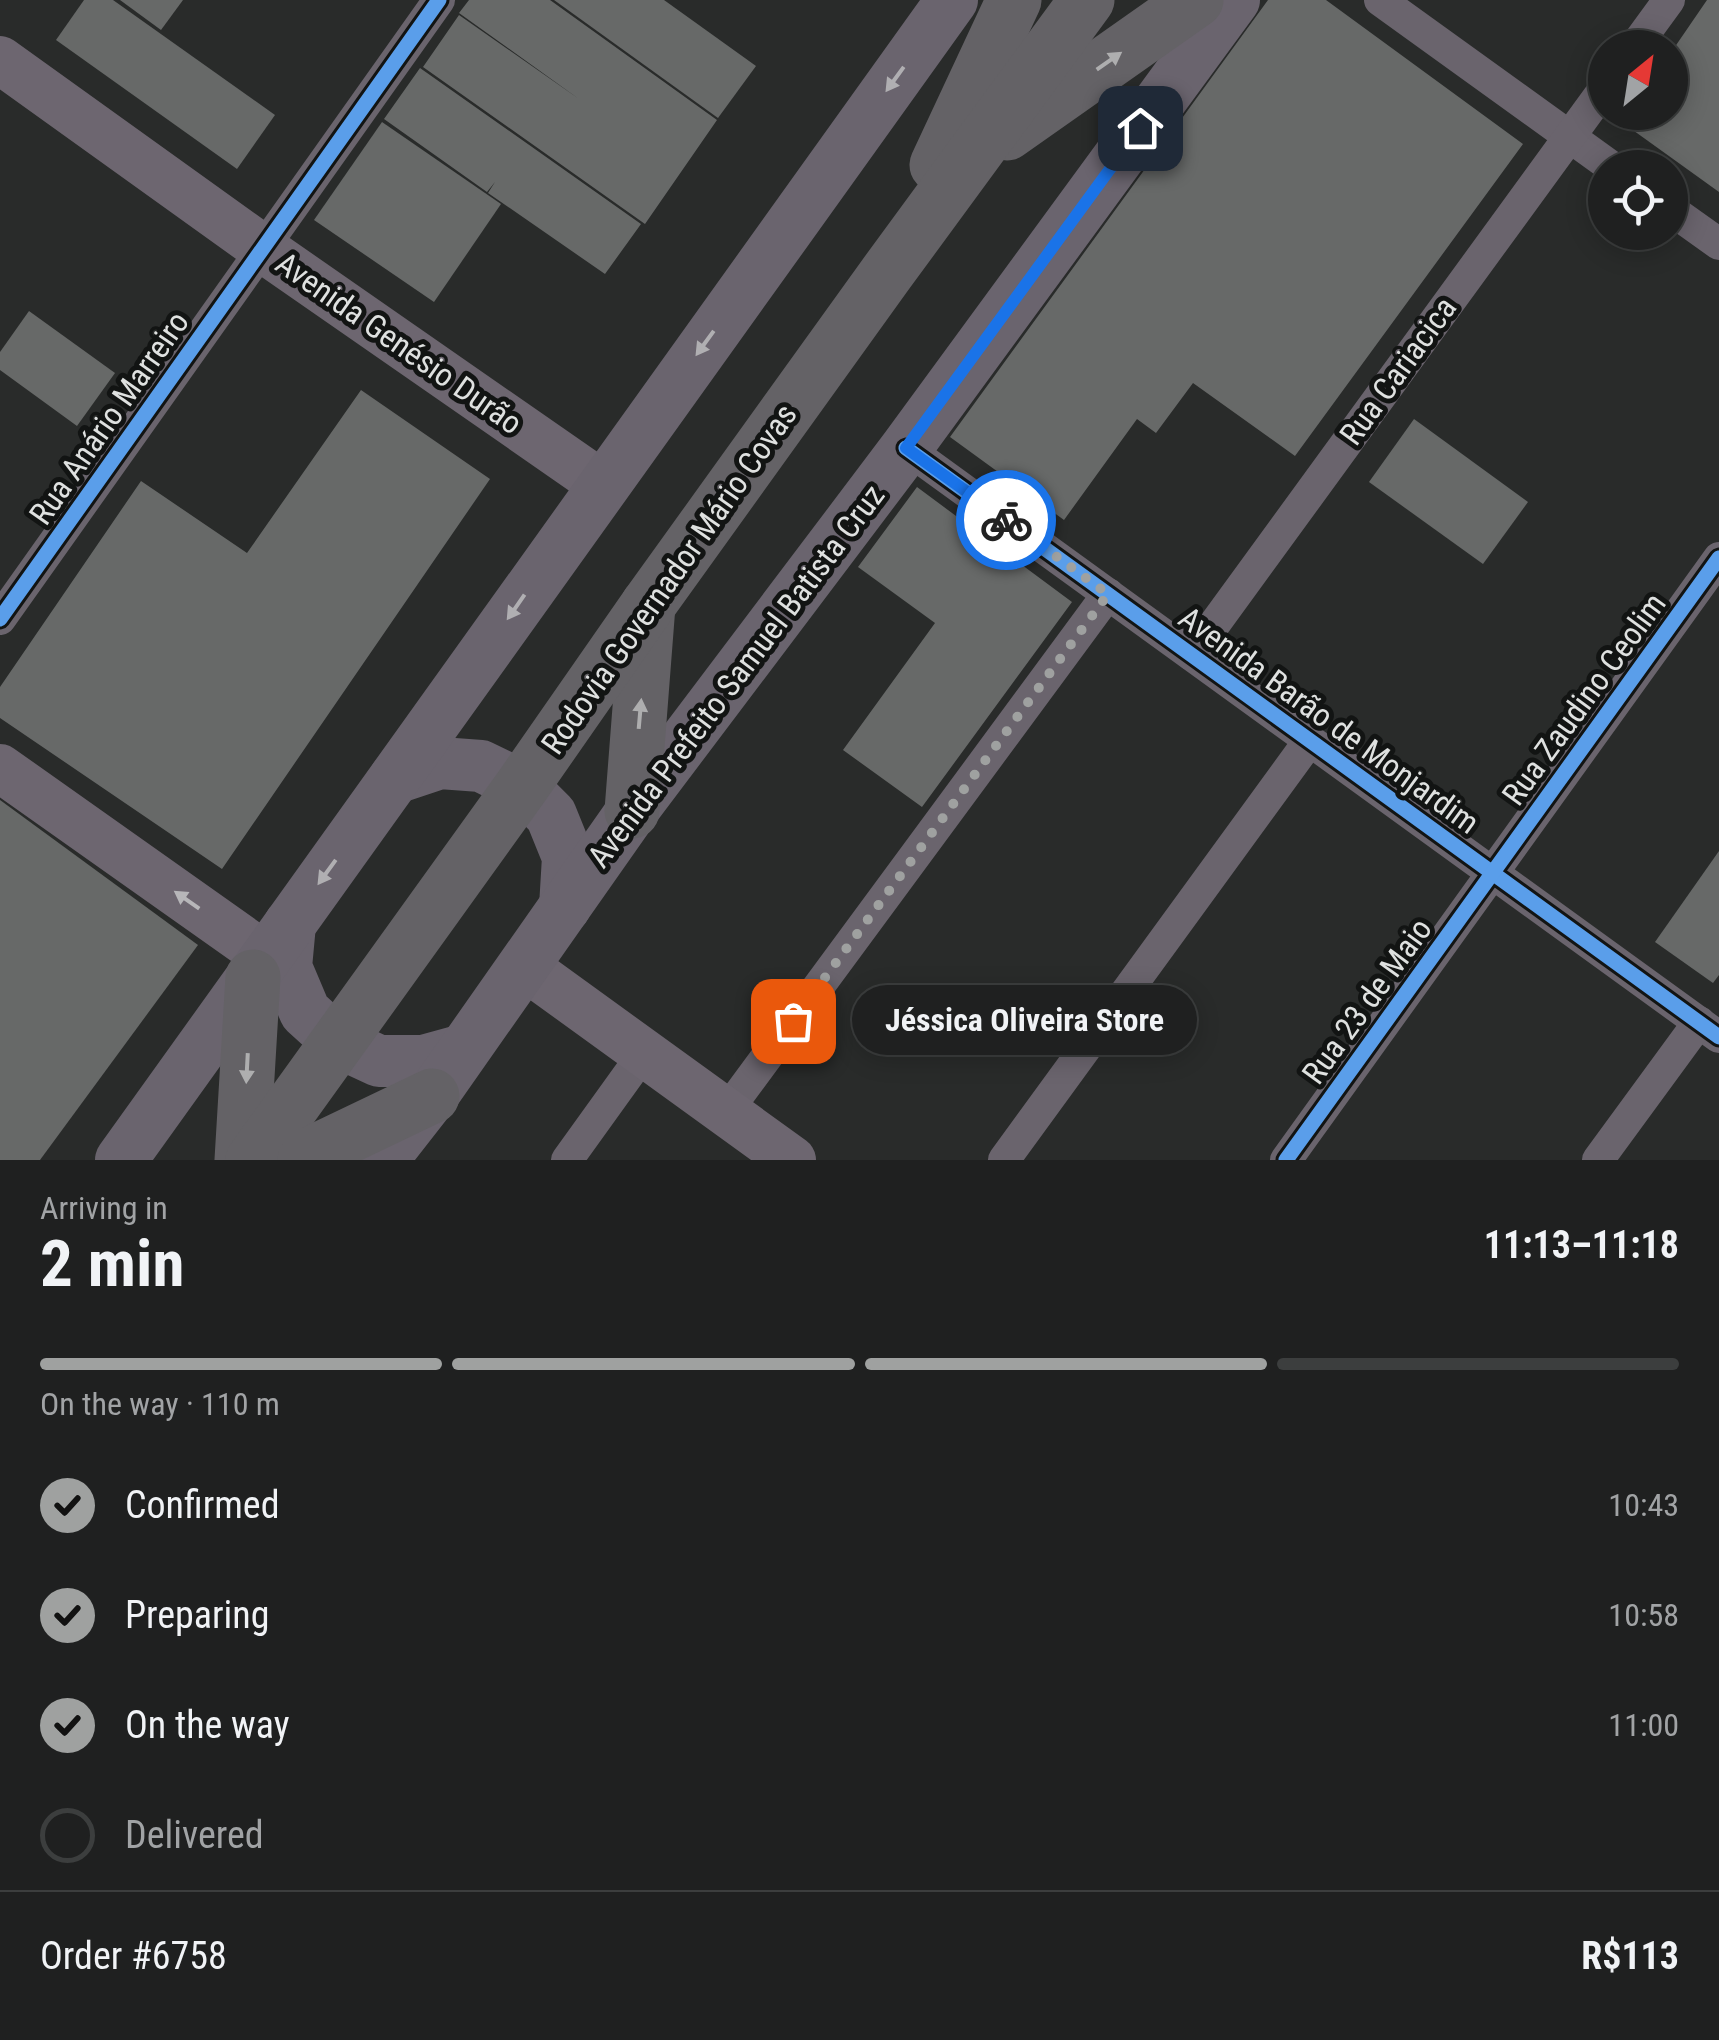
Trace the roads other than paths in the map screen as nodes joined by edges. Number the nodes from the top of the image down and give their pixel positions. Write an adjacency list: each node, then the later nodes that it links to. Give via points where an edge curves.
1 (439, 0): 17 (street, Rua Anário Marreiro)
2 (952, 0): 20 (main road, one-way to 20)
3 (1014, 0): 18 (highway)
4 (1087, 0): 14 (highway, Rodovia Governador Mário Covas)
5 (1196, 0): 14 (highway, one-way to 5)
6 (1234, 0): 19 (main road, Avenida Prefeito Samuel Batista Cruz)
7 (1380, 0): 12 (street)
8 (1669, 0): 9 (street)
9 (1647, 30)
10 (0, 60): 17 (main road, Avenida Genésio Durão)
11 (1588, 111): 12 (street, Rua Cariacica)
12 (1570, 136): 13 (street); 25 (street, Rua Cariacica)
13 (1589, 150)
14 (972, 158): 18 (highway, Rodovia Governador Mário Covas)
15 (1688, 222): 16 (street)
16 (1719, 244)
17 (262, 248): 20 (main road, Avenida Genésio Durão); 24 (street, Rua Anário Marreiro)
18 (886, 274): 23 (highway, Rodovia Governador Mário Covas)
19 (906, 448): 22 (street, Avenida Barão de Monjardim); 30 (main road, Avenida Prefeito Samuel Batista Cruz)
20 (603, 485): 28 (main road, one-way to 28)
21 (1719, 558): 31 (street, Rua Zaudino Ceolim)
22 (1108, 594): 25 (street, Avenida Barão de Monjardim); 40 (street)
23 (648, 605): 29 (highway, Rodovia Governador Mário Covas); 30 (highway, one-way to 23)
24 (0, 620)
25 (1192, 655): 26 (street, Avenida Barão de Monjardim)
26 (1310, 740): 31 (street, Avenida Barão de Monjardim); 48 (street)
27 (0, 768): 33 (main road, one-way to 27)
28 (395, 778): 29 (main road, via 440,763 481,766); 33 (main road, one-way to 33)
29 (522, 786): 32 (main road, via 551,815 568,857); 36 (highway, Rodovia Governador Mário Covas)
30 (632, 811): 32 (main road, Avenida Prefeito Samuel Batista Cruz)
31 (1493, 873): 35 (street, Avenida Barão de Monjardim); 49 (street, Rua 23 de Maio)
32 (565, 907): 34 (main road, Avenida Prefeito Samuel Batista Cruz)
33 (270, 952): 36 (main road, via 286,967 305,1012); 41 (main road); 42 (highway, one-way to 42)
34 (524, 966): 37 (main road, Avenida Prefeito Samuel Batista Cruz); 38 (main road)
35 (1709, 1030): 50 (street)
36 (338, 1042): 37 (main road, via 379,1061 423,1061); 43 (highway, Rodovia Governador Mário Covas)
37 (464, 1050): 39 (main road, Avenida Prefeito Samuel Batista Cruz)
38 (644, 1053): 40 (main road); 46 (street)
39 (432, 1096): 44 (highway); 45 (main road, Avenida Prefeito Samuel Batista Cruz)
40 (726, 1112): 47 (main road)
41 (121, 1160)
42 (242, 1160)
43 (253, 1160)
44 (305, 1160)
45 (382, 1160)
46 (568, 1160)
47 (792, 1160)
48 (1004, 1160)
49 (1286, 1160)
50 (1598, 1160)

